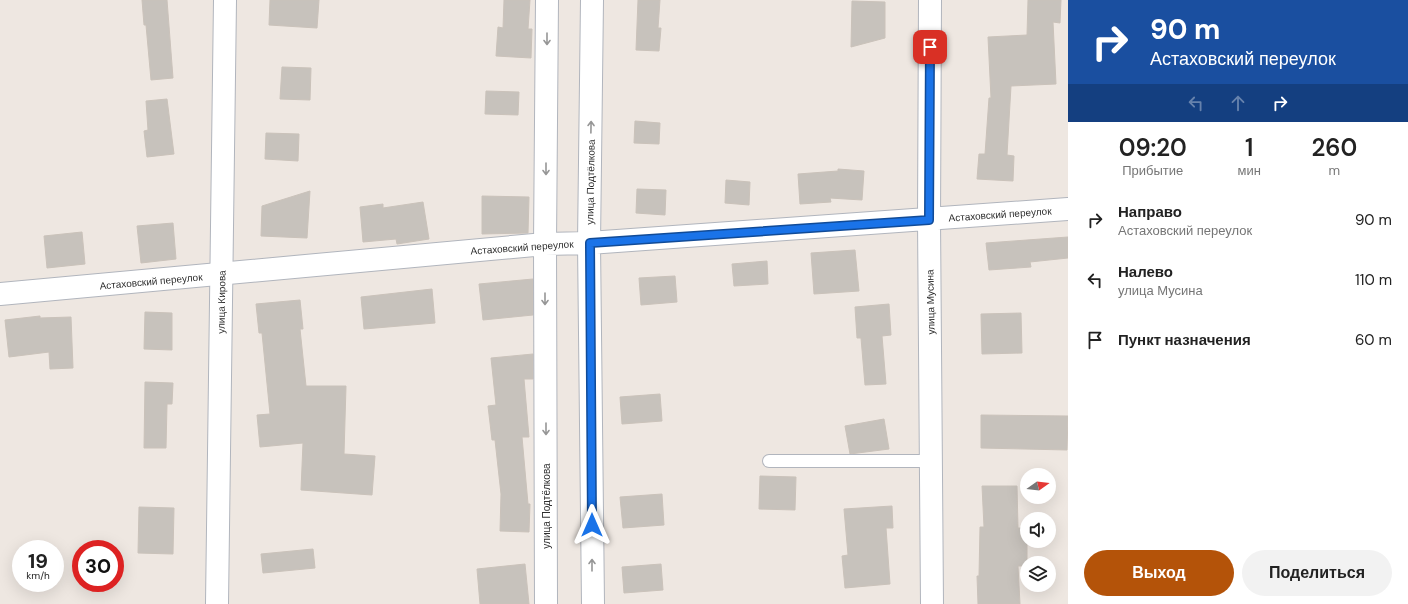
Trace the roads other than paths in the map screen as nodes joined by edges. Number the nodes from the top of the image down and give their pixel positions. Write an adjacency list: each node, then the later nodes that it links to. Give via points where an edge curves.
1 (226, 0): 9 (street, улица Кирова)
2 (547, 0): 8 (street, улица Подтёлкова, one-way to 8)
3 (592, 0): 7 (street, улица Подтёлкова, one-way to 3)
4 (930, 0): 6 (street, улица Мусина)
5 (1068, 209): 6 (street, Астаховский переулок)
6 (929, 220): 7 (street, Астаховский переулок); 12 (street, улица Мусина)
7 (590, 243): 8 (street, Астаховский переулок); 15 (street, улица Подтёлкова, one-way to 7)
8 (545, 244): 9 (street, Астаховский переулок); 14 (street, улица Подтёлкова, one-way to 14)
9 (221, 274): 10 (street, Астаховский переулок); 13 (street, улица Кирова)
10 (0, 294)
11 (769, 461): 12 (lane)
12 (932, 461): 16 (street, улица Мусина)
13 (217, 604)
14 (546, 604)
15 (593, 604)
16 (932, 604)

